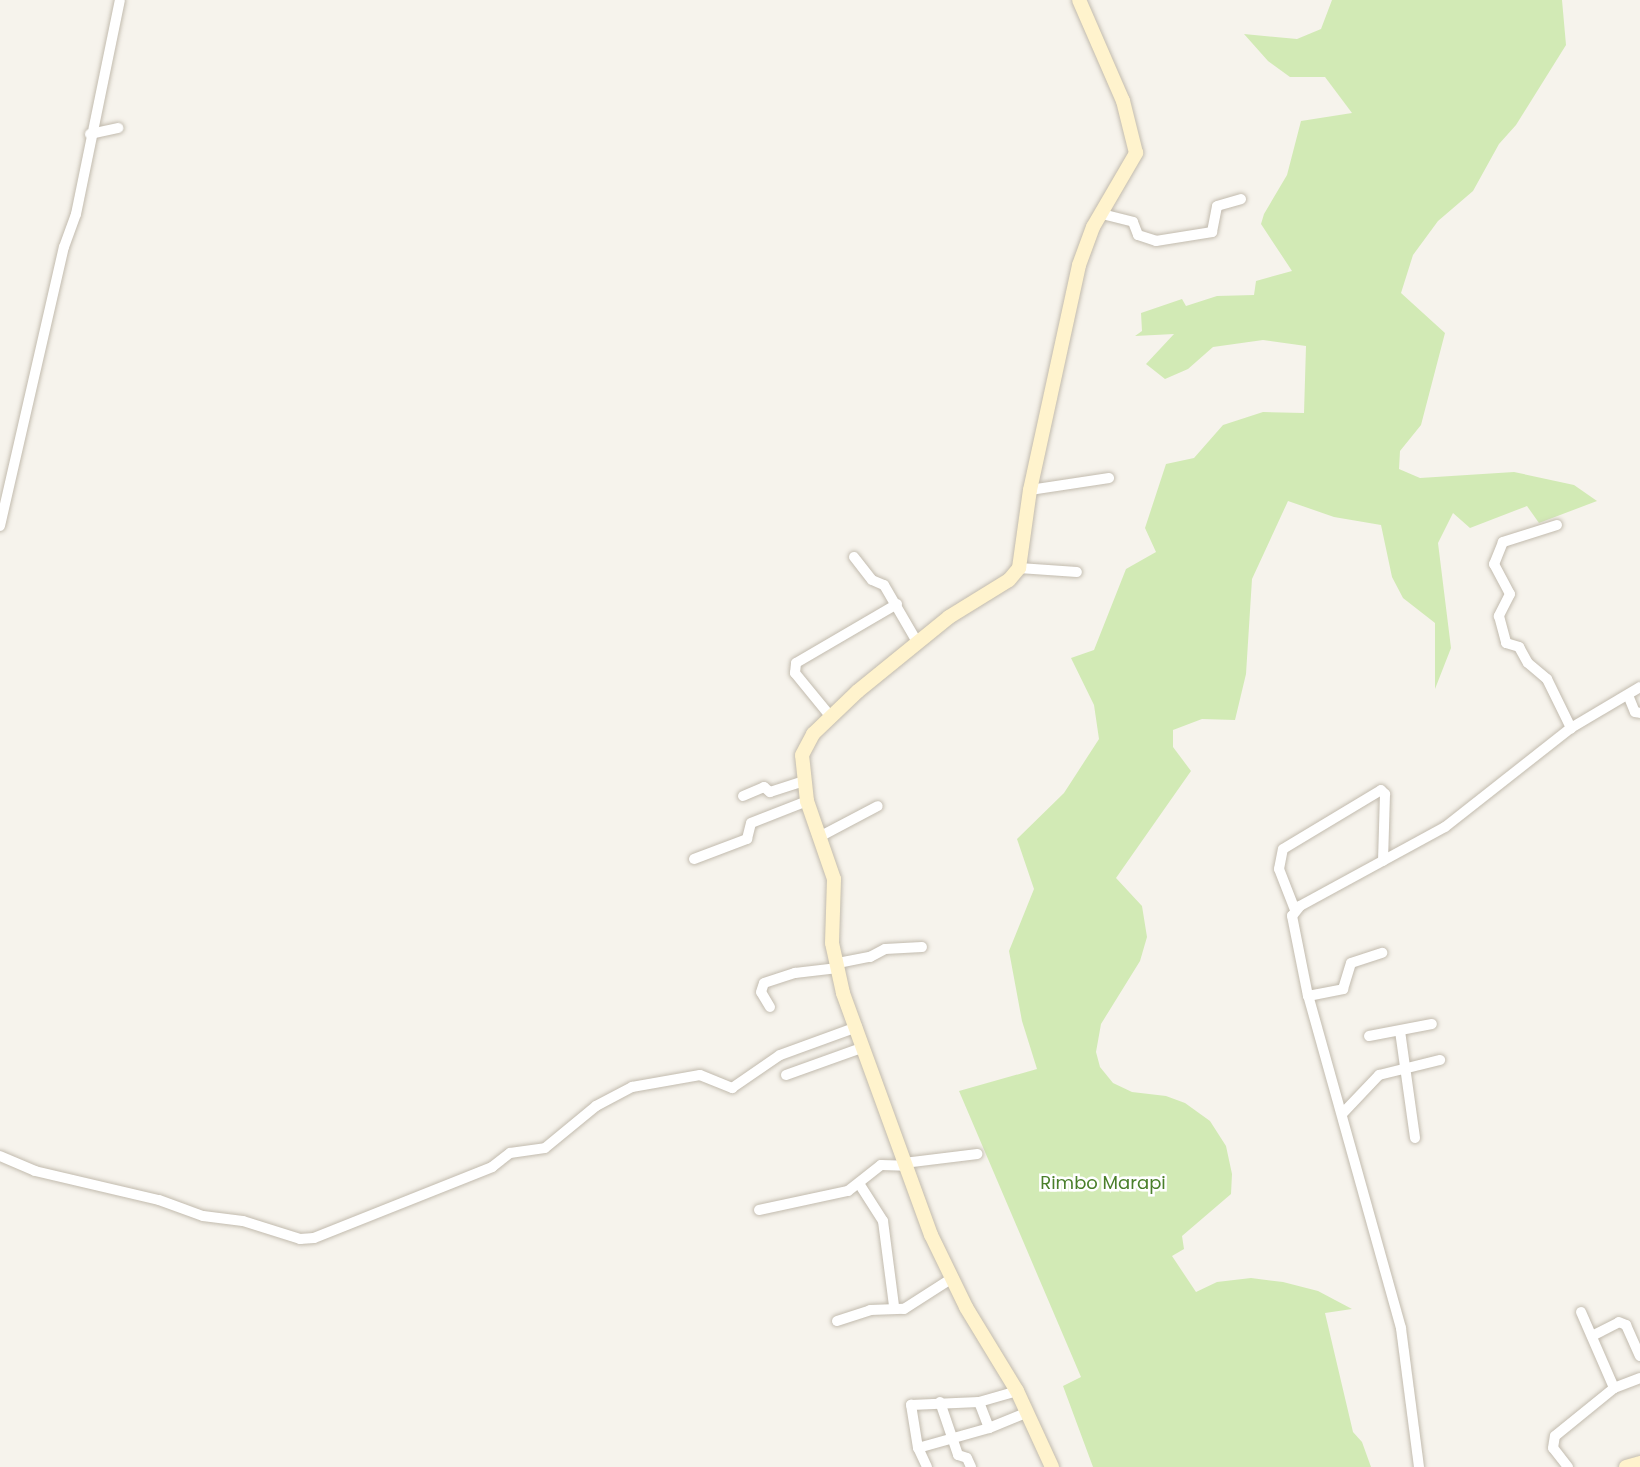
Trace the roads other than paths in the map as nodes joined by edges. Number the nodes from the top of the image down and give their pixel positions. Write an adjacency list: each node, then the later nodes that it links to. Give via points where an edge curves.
1 (120, 0): 4 (street)
2 (1079, 0): 6 (main road, via 1123,101 1136,145 1133,160)
3 (118, 128): 4 (street)
4 (90, 134): 10 (street, via 76,214 64,247)
5 (1241, 199): 6 (street, via 1217,206 1212,232 1156,241 1138,235 1133,222)
6 (1102, 214): 8 (main road, via 1079,265)
7 (1109, 478): 8 (street)
8 (1030, 490): 12 (main road)
9 (1557, 525): 20 (street, via 1503,542 1494,564 1510,594 1499,616 1506,643 1517,645 1528,663 1544,675)
10 (0, 526)
11 (854, 557): 14 (street, via 872,580 882,582)
12 (1019, 568): 13 (street); 15 (main road, via 1009,580)
13 (1077, 572)
14 (897, 604): 15 (street); 19 (street, via 796,663 795,673)
15 (918, 642): 19 (main road)
16 (1640, 687): 17 (street)
17 (1628, 695): 18 (street, via 1635,711); 20 (street)
18 (1640, 713)
19 (826, 720): 21 (main road, via 803,749)
20 (1571, 728): 27 (street, via 1495,784 1460,817)
21 (803, 782): 22 (street, via 770,792 764,786); 23 (main road)
22 (743, 796)
23 (807, 801): 25 (main road); 26 (street, via 751,823 747,839)
24 (878, 806): 25 (street)
25 (821, 836): 31 (main road, via 834,879 832,943)
26 (694, 859)
27 (1383, 861): 28 (street); 28 (street, via 1385,794 1381,790 1283,849 1280,869)
28 (1295, 910): 32 (street, via 1291,924)
29 (922, 947): 31 (street, via 885,949)
30 (1382, 953): 32 (street, via 1351,963 1343,989)
31 (838, 965): 33 (street, via 764,983 761,992); 35 (main road)
32 (1308, 996): 42 (street)
33 (770, 1007)
34 (1432, 1024): 36 (street)
35 (857, 1027): 38 (main road); 45 (street, via 780,1055 732,1088 700,1075 632,1088 596,1106 545,1148 510,1152 492,1167 314,1238 300,1239 243,1221 203,1216 159,1200 35,1171)
36 (1400, 1031): 37 (street); 40 (street)
37 (1369, 1036)
38 (864, 1047): 41 (street); 46 (main road)
39 (1440, 1060): 40 (street)
40 (1406, 1068): 42 (street, via 1379,1075); 43 (street)
41 (786, 1075)
42 (1342, 1114): 68 (street, via 1401,1329)
43 (1415, 1138)
44 (976, 1154): 46 (street)
45 (0, 1156)
46 (905, 1165): 47 (street, via 881,1165); 49 (main road)
47 (860, 1185): 48 (street); 50 (street, via 883,1221)
48 (759, 1210)
49 (951, 1279): 50 (street, via 904,1309); 57 (main road)
50 (894, 1306): 52 (street)
51 (1581, 1312): 53 (street)
52 (837, 1321)
53 (1592, 1336): 54 (street, via 1619,1322 1626,1325); 56 (street)
54 (1640, 1356)
55 (1640, 1378): 56 (street)
56 (1614, 1388): 69 (street, via 1553,1440 1553,1448)
57 (1017, 1390): 59 (street); 60 (main road)
58 (940, 1402): 59 (street); 62 (street); 63 (street, via 911,1405)
59 (979, 1402): 61 (street)
60 (1028, 1412): 61 (street); 67 (main road)
61 (989, 1428): 62 (street)
62 (953, 1438): 63 (street); 66 (street, via 958,1455 967,1458)
63 (918, 1448): 65 (street)
64 (1640, 1463): 70 (main road)
65 (927, 1467)
66 (970, 1467)
67 (1052, 1467)
68 (1419, 1467)
69 (1568, 1467)
70 (1626, 1467)

